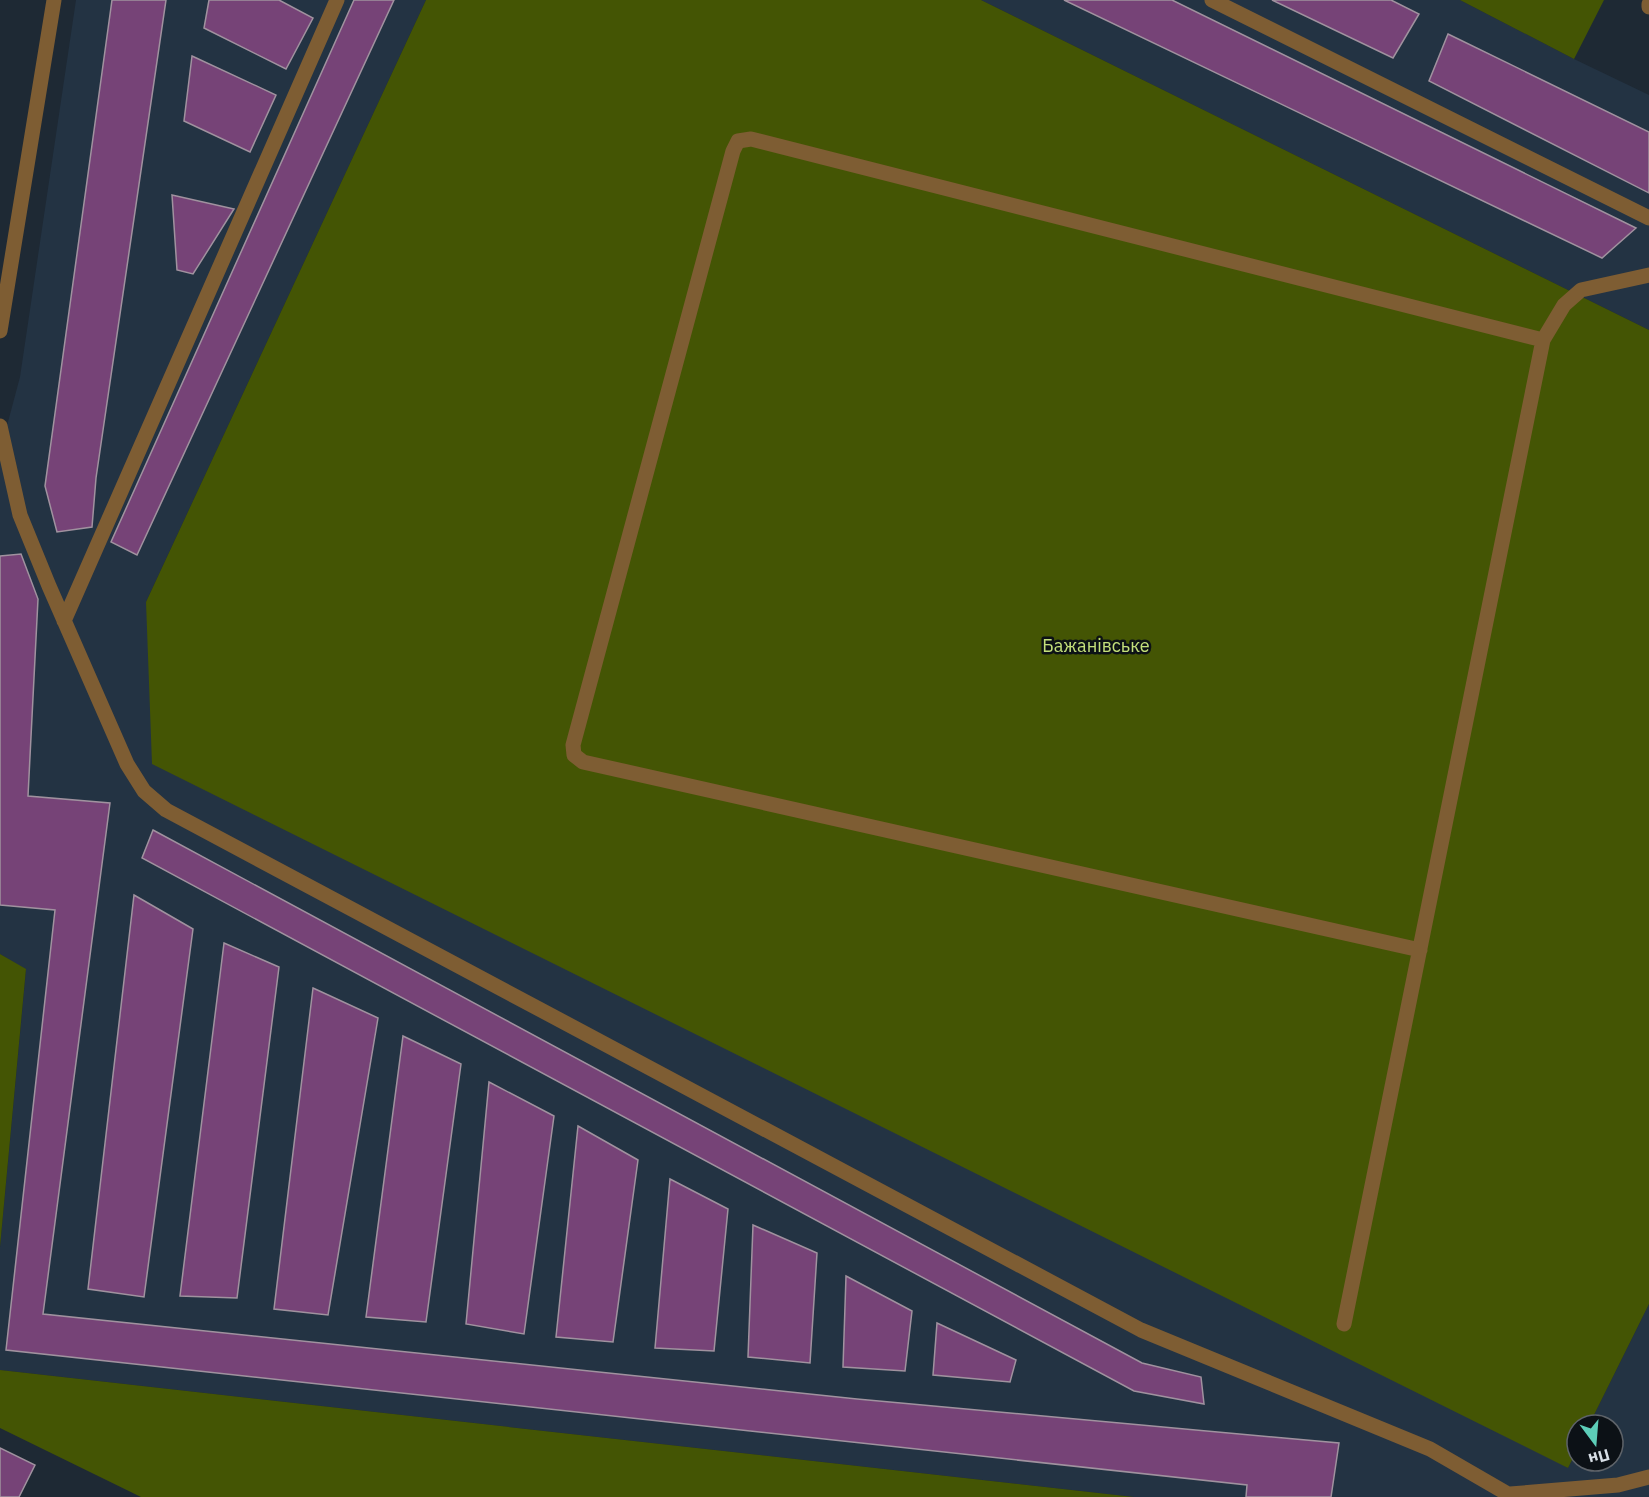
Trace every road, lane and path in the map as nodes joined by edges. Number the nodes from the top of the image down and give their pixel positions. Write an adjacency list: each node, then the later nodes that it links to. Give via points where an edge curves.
1 (54, 0): 6 (street)
2 (338, 0): 9 (street)
3 (1212, 0): 4 (street)
4 (1649, 218)
5 (1649, 275): 7 (street, via 1581,290 1564,305)
6 (0, 331)
7 (1543, 340): 10 (street); 10 (street, via 751,138 738,141 573,745 574,755 583,762)
8 (0, 426): 9 (street, via 20,515)
9 (64, 621): 13 (street, via 127,764 144,791 166,810 1141,1330 1431,1449)
10 (1420, 950): 11 (street)
11 (1344, 1324)
12 (1649, 1477): 13 (street, via 1618,1485)
13 (1511, 1496)

